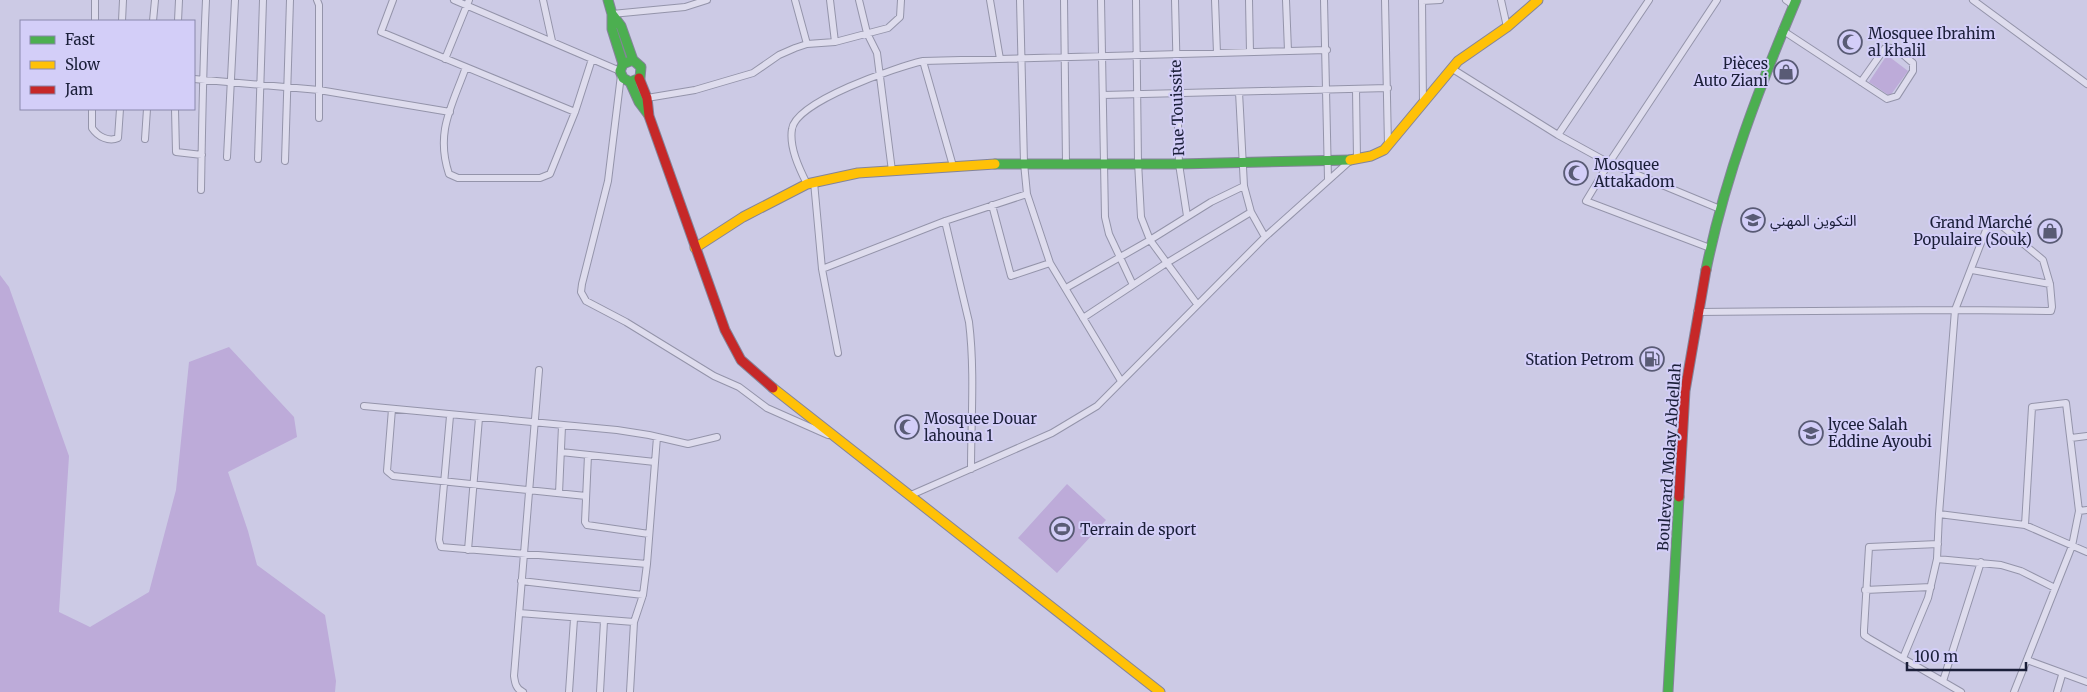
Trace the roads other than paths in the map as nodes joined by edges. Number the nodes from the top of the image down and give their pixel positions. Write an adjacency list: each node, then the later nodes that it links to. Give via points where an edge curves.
1 (95, 0): 40 (street)
2 (123, 0): 41 (street)
3 (155, 0): 42 (street)
4 (179, 0): 43 (street)
5 (206, 0): 70 (street)
6 (235, 0): 71 (street)
7 (263, 0): 75 (street)
8 (290, 0): 76 (street)
9 (317, 0): 79 (street)
10 (393, 0): 59 (street, via 381,32)
11 (454, 0): 37 (street)
12 (543, 0): 47 (street)
13 (608, 0): 39 (main road)
14 (707, 0): 39 (street, via 685,8)
15 (795, 0): 49 (street)
16 (830, 0): 48 (street)
17 (859, 0): 46 (street)
18 (901, 0): 46 (street, via 900,17 888,28)
19 (990, 0): 61 (street)
20 (1020, 0): 58 (street)
21 (1064, 0): 57 (street)
22 (1101, 0): 55 (street)
23 (1136, 0): 56 (street)
24 (1175, 0): 54 (street, Rue Touissite)
25 (1215, 0): 53 (street)
26 (1249, 0): 51 (street)
27 (1286, 0): 52 (street)
28 (1324, 0): 50 (street)
29 (1386, 0): 77 (street)
30 (1440, 0): 36 (street)
31 (1501, 0): 44 (street)
32 (1538, 0): 44 (main road)
33 (1649, 0): 95 (street)
34 (1717, 0): 106 (street)
35 (1973, 0): 74 (street)
36 (1422, 1): 86 (street)
37 (468, 2): 47 (street); 59 (street)
38 (1792, 2): 45 (main road, Boulevard Molay Abdellah)
39 (612, 14): 62 (main road, via 621,26); 66 (main road)
40 (95, 20)
41 (122, 20)
42 (153, 20)
43 (178, 20)
44 (1507, 27): 65 (main road)
45 (1782, 30): 73 (street); 119 (main road, Boulevard Molay Abdellah, via 1743,133)
46 (867, 33): 48 (street); 67 (street, via 877,53)
47 (552, 42): 60 (street)
48 (835, 42): 49 (street)
49 (807, 44): 85 (street, via 779,55 753,74 696,90)
50 (1326, 50): 52 (street); 80 (street)
51 (1250, 52): 52 (street); 53 (street)
52 (1288, 52)
53 (1217, 53): 54 (street)
54 (1176, 54): 56 (street); 81 (street, Rue Touissite)
55 (1102, 56): 56 (street); 57 (street); 84 (street)
56 (1138, 56): 83 (street)
57 (1065, 57): 58 (street); 108 (street)
58 (1022, 58): 61 (street); 107 (street)
59 (445, 59): 64 (street)
60 (592, 59): 66 (street); 92 (street)
61 (1000, 59): 63 (street)
62 (633, 60): 66 (main road); 69 (main road, via 641,67)
63 (923, 61): 67 (street); 111 (street)
64 (466, 67): 91 (street); 92 (street)
65 (1450, 68): 86 (main road); 95 (street)
66 (621, 70): 72 (main road, via 626,81); 152 (street, via 608,181 581,288 586,300 739,388 767,408)
67 (880, 75): 112 (street); 114 (street, via 823,100 794,122 791,129 796,161)
68 (195, 78): 70 (street)
69 (640, 78): 72 (main road); 85 (main road)
70 (202, 79): 71 (street); 98 (street)
71 (232, 82): 75 (street); 99 (street)
72 (630, 82): 93 (main road)
73 (1861, 82): 73 (street, via 1892,99 1914,66 1892,48 1884,48)
74 (2087, 84)
75 (260, 85): 76 (street); 100 (street)
76 (288, 88): 79 (street); 103 (street)
77 (1388, 88): 78 (street); 97 (street)
78 (1356, 89): 80 (street); 101 (street)
79 (319, 90): 91 (street); 94 (street)
80 (1327, 90): 82 (street); 102 (street)
81 (1176, 92): 82 (street); 83 (street); 110 (street, Rue Touissite)
82 (1239, 92): 105 (street)
83 (1138, 94): 84 (street); 104 (street)
84 (1103, 95): 109 (street)
85 (646, 98): 93 (main road)
86 (1424, 104): 97 (main road)
87 (92, 110): 88 (street, via 92,128 100,137 111,140 118,138)
88 (120, 110)
89 (147, 110): 96 (street)
90 (175, 110): 98 (street, via 176,152)
91 (450, 112): 92 (street, via 443,129 449,174 458,178 540,178 550,174)
92 (575, 112)
93 (649, 116): 125 (main road)
94 (319, 118)
95 (1558, 135): 106 (street)
96 (145, 140)
97 (1388, 146): 101 (main road, via 1380,154)
98 (202, 155): 116 (street)
99 (227, 157)
100 (258, 159)
101 (1354, 159): 102 (main road); 113 (street)
102 (1328, 160): 105 (main road); 113 (street)
103 (285, 162)
104 (1138, 162): 109 (main road); 110 (main road); 124 (street, via 1141,217)
105 (1242, 162): 110 (main road); 115 (street)
106 (1609, 162): 119 (street); 126 (street, via 1586,201)
107 (1024, 163): 108 (main road); 111 (main road); 117 (street)
108 (1066, 163): 109 (main road)
109 (1104, 163): 127 (street, via 1105,217)
110 (1179, 164): 121 (street, Rue Touissite)
111 (954, 166): 112 (main road)
112 (892, 171): 114 (main road, via 858,173)
113 (1328, 179): 123 (street)
114 (810, 183): 125 (main road, via 742,217); 130 (street)
115 (1244, 186): 120 (street); 121 (street)
116 (201, 190)
117 (1027, 194): 118 (street); 128 (street)
118 (992, 206): 122 (street); 128 (street, via 1011,276)
119 (1720, 209): 126 (main road, Boulevard Molay Abdellah)
120 (1251, 212): 123 (street); 129 (street)
121 (1187, 216): 124 (street)
122 (945, 221): 130 (street); 156 (street, via 971,338)
123 (1265, 236): 135 (street)
124 (1150, 240): 127 (street); 129 (street)
125 (695, 248): 152 (main road, via 725,330 741,360)
126 (1710, 248): 137 (main road, Boulevard Molay Abdellah)
127 (1119, 257): 133 (street); 134 (street)
128 (1050, 263): 134 (street)
129 (1166, 264): 133 (street); 135 (street)
130 (822, 269): 139 (street)
131 (1972, 270): 132 (street); 132 (street, via 1988,226 1997,222 2043,260); 136 (street)
132 (2050, 284): 136 (street, via 2051,310)
133 (1134, 285): 138 (street)
134 (1066, 288): 138 (street)
135 (1197, 304): 141 (street)
136 (1955, 310): 137 (street); 165 (street)
137 (1697, 312): 195 (main road, Boulevard Molay Abdellah, via 1684,391)
138 (1083, 318): 141 (street)
139 (838, 353)
140 (539, 370): 146 (street)
141 (1121, 381): 156 (street, via 1097,406 1071,422)
142 (364, 406): 143 (street)
143 (392, 409): 144 (street); 157 (street, via 387,471 393,476)
144 (450, 416): 145 (street); 157 (street)
145 (479, 418): 146 (street); 158 (street)
146 (536, 423): 147 (street); 159 (street)
147 (562, 426): 149 (street); 153 (street)
148 (2087, 436): 151 (street)
149 (658, 437): 150 (street, via 688,444); 155 (street)
150 (716, 437)
151 (2071, 438): 164 (street); 166 (street, via 2066,403 2032,407)
152 (839, 440): 161 (main road)
153 (561, 452): 154 (street); 160 (street)
154 (588, 455): 155 (street); 162 (street)
155 (655, 462): 167 (street)
156 (972, 469): 161 (street)
157 (444, 481): 158 (street); 170 (street, via 440,545)
158 (472, 484): 159 (street); 170 (street)
159 (530, 489): 160 (street); 172 (street)
160 (559, 493): 162 (street)
161 (910, 495): 194 (main road)
162 (586, 496): 167 (street, via 587,525)
163 (2087, 510): 164 (street)
164 (2079, 511): 169 (street)
165 (1939, 514): 166 (street); 168 (street)
166 (2024, 525): 169 (street)
167 (649, 534): 175 (street)
168 (1938, 544): 173 (street); 179 (street, via 1872,545 1869,547)
169 (2072, 546): 171 (street); 178 (street)
170 (468, 550): 172 (street)
171 (2087, 552)
172 (524, 554): 175 (street); 176 (street)
173 (1937, 559): 174 (street); 177 (street)
174 (1981, 562): 178 (street, via 2022,570); 188 (street)
175 (647, 564): 180 (street)
176 (521, 581): 180 (street); 181 (street)
177 (1931, 587): 179 (street); 185 (street)
178 (2054, 588): 186 (street)
179 (1865, 590): 185 (street, via 1864,635)
180 (643, 594): 184 (street)
181 (519, 613): 182 (street); 190 (street, via 514,676)
182 (574, 619): 183 (street); 191 (street)
183 (604, 621): 184 (street); 192 (street)
184 (634, 622): 193 (street)
185 (1903, 658): 188 (street)
186 (2027, 660): 187 (street); 197 (street)
187 (2062, 675): 189 (street); 198 (street)
188 (1943, 681): 196 (street)
189 (2087, 682)
190 (523, 692)
191 (569, 692)
192 (600, 692)
193 (630, 692)
194 (1160, 692)
195 (1668, 692)
196 (1961, 692)
197 (2014, 692)
198 (2056, 692)

